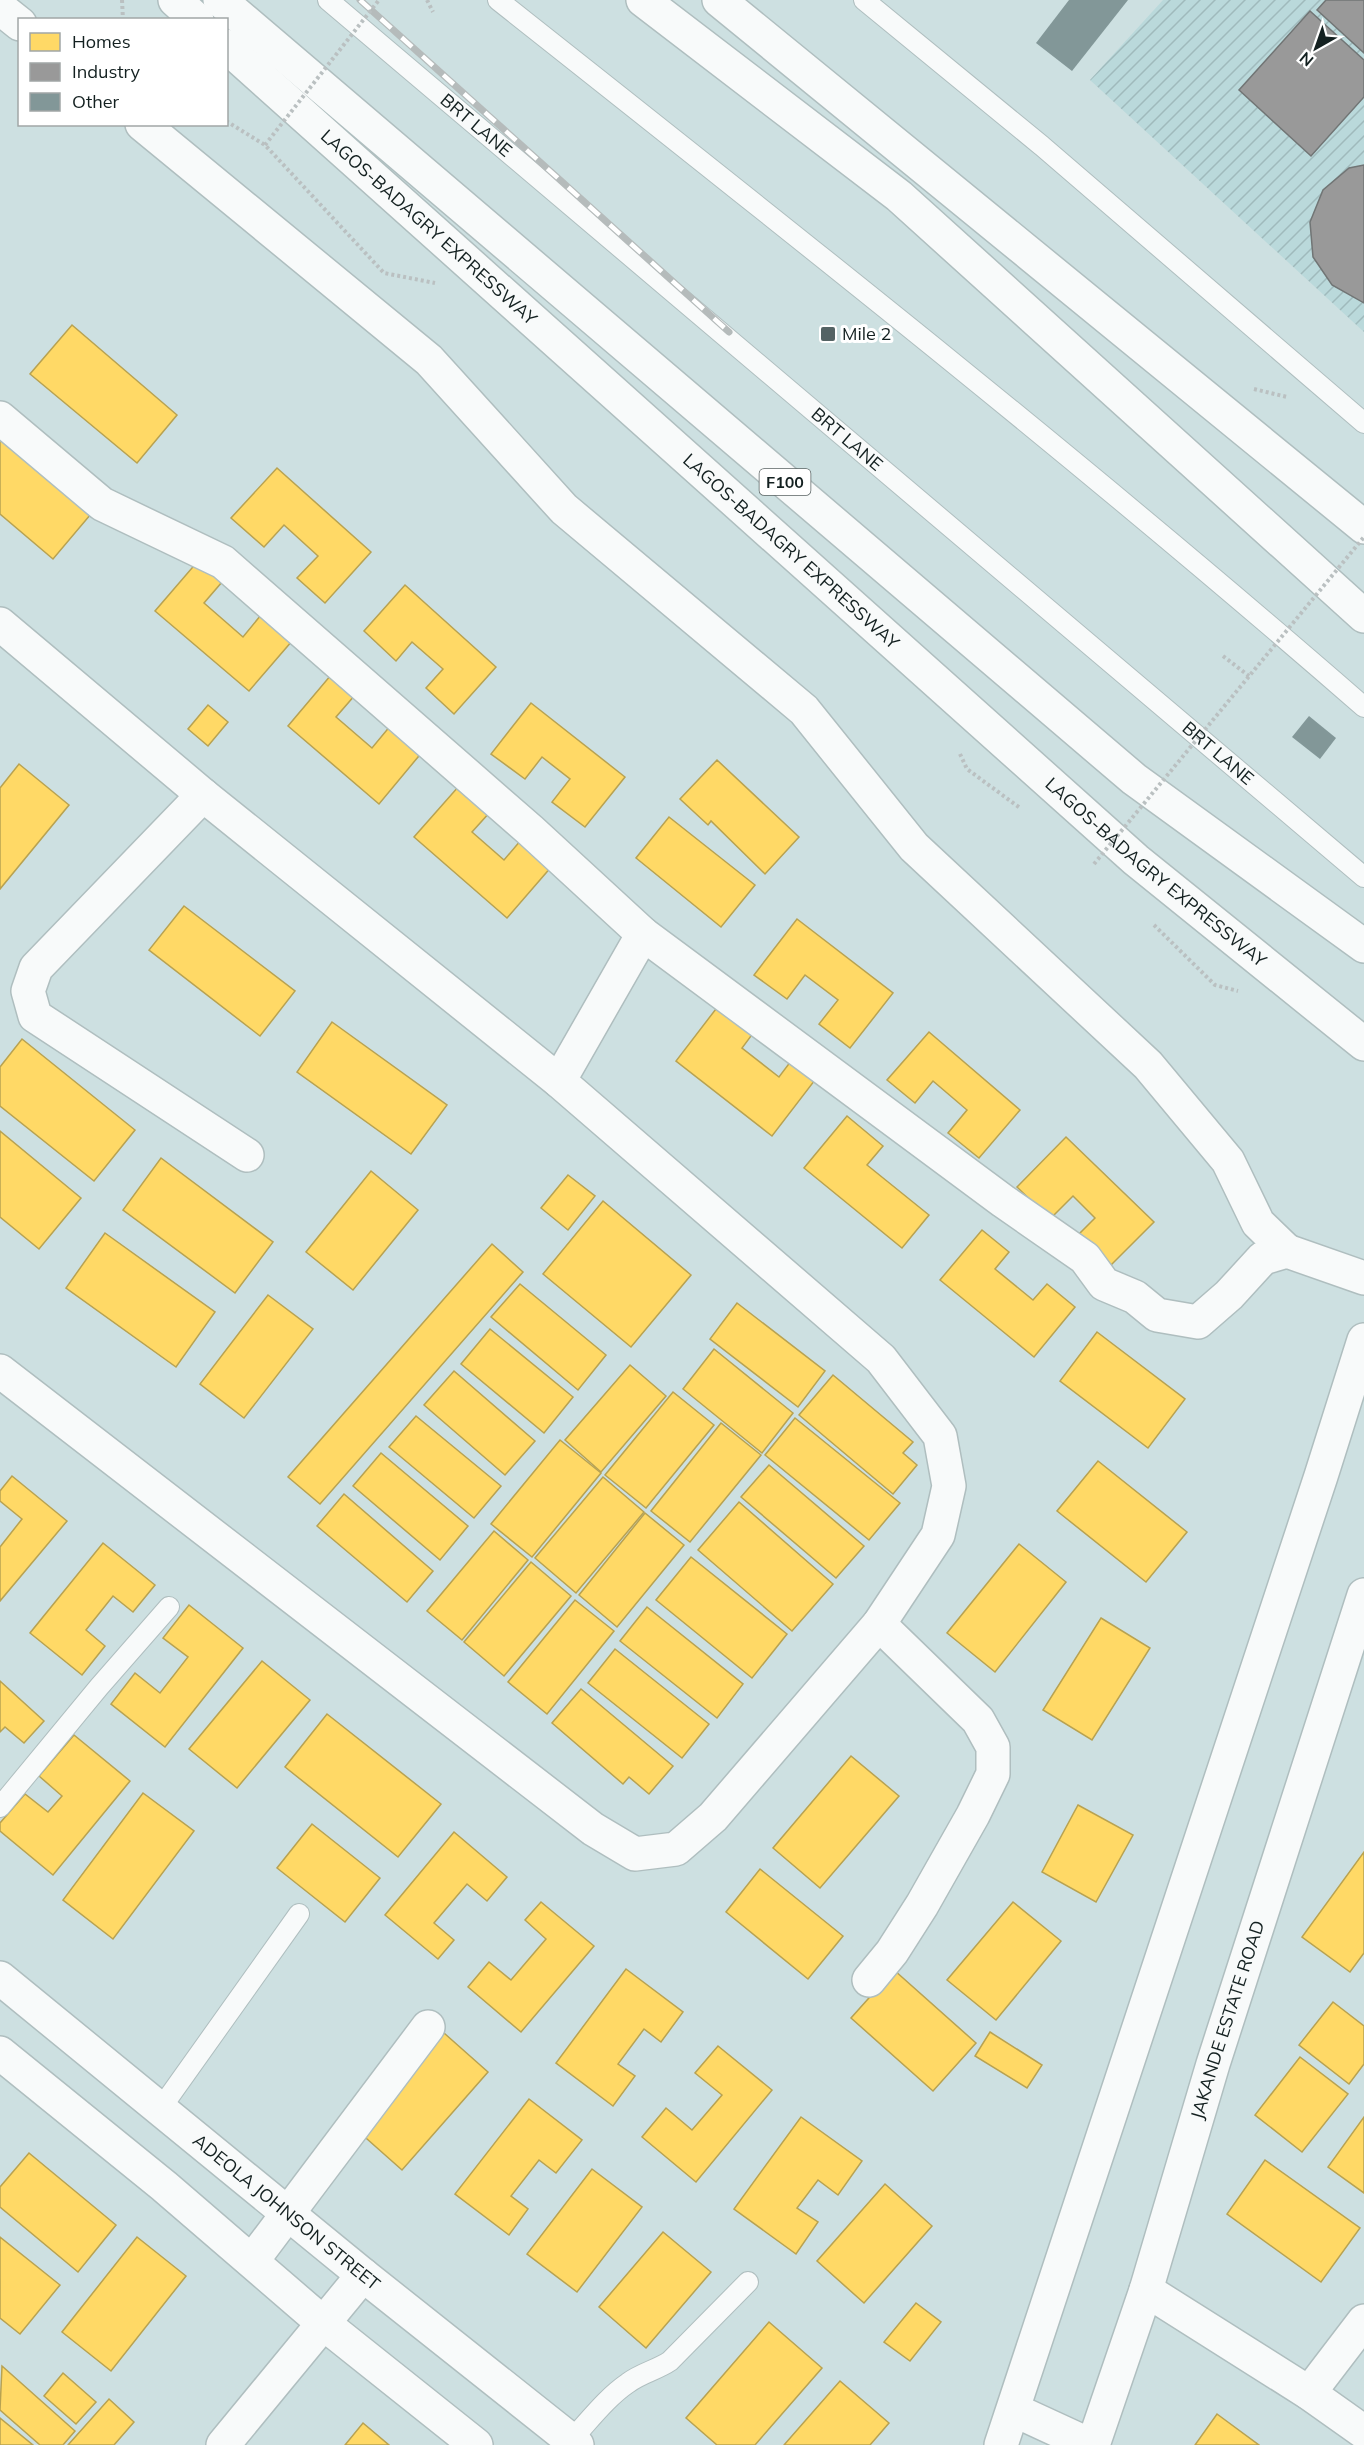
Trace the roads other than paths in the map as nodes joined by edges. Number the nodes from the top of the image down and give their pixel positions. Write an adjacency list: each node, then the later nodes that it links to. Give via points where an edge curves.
1 (175, 0): 9 (main road)
2 (220, 0): 22 (main road, LAGOS-BADAGRY EXPRESSWAY / F100, via 1134,780)
3 (328, 0): 20 (lane, BRT LANE)
4 (498, 0): 18 (lane, via 868,293)
5 (643, 0): 16 (main road, via 899,196)
6 (719, 0): 15 (main road)
7 (864, 0): 14 (lane, via 1042,146)
8 (0, 8): 10 (main road)
9 (195, 18)
10 (18, 22)
11 (228, 48): 23 (main road, LAGOS-BADAGRY EXPRESSWAY, via 1136,860)
12 (144, 126): 26 (main road, via 429,360 564,509 804,710 915,847 1148,1065 1228,1161 1258,1223)
13 (0, 418): 21 (main road, via 102,504 223,562)
14 (1364, 423)
15 (1364, 527)
16 (1364, 616)
17 (0, 624): 19 (main road)
18 (1364, 707)
19 (203, 795): 24 (main road); 25 (main road, via 36,968 28,991 35,1016)
20 (1364, 878)
21 (643, 934): 24 (main road); 26 (main road, via 1085,1258 1104,1284 1135,1298 1157,1315 1198,1322 1263,1258)
22 (1364, 946)
23 (1364, 1044)
24 (559, 1081): 32 (main road, via 881,1359 940,1436 950,1486 938,1535)
25 (247, 1155)
26 (1287, 1251): 27 (main road)
27 (1364, 1278)
28 (1364, 1340): 48 (main road)
29 (0, 1371): 32 (main road, via 593,1829 635,1854 676,1849 713,1817)
30 (1364, 1595): 44 (main road, JAKANDE ESTATE ROAD, via 1213,2064)
31 (169, 1607): 33 (lane)
32 (879, 1624): 36 (main road, via 978,1720 993,1747 993,1774 922,1905)
33 (0, 1807)
34 (299, 1914): 39 (lane)
35 (0, 1978): 39 (main road, ADEOLA JOHNSON STREET)
36 (869, 1980)
37 (428, 2027): 40 (main road)
38 (0, 2053): 41 (main road)
39 (161, 2108): 40 (main road, ADEOLA JOHNSON STREET)
40 (288, 2212): 41 (main road); 42 (main road, ADEOLA JOHNSON STREET)
41 (252, 2261): 46 (main road)
42 (363, 2275): 46 (main road); 50 (main road, ADEOLA JOHNSON STREET)
43 (748, 2282): 50 (lane, via 670,2361 629,2381 616,2392)
44 (1146, 2290): 47 (main road); 54 (main road, JAKANDE ESTATE ROAD)
45 (1364, 2321): 47 (main road)
46 (323, 2323): 51 (main road); 52 (main road)
47 (1309, 2392): 49 (main road)
48 (1014, 2410): 53 (main road); 54 (main road)
49 (1364, 2432)
50 (574, 2443)
51 (223, 2445)
52 (476, 2445)
53 (1001, 2445)
54 (1091, 2445)

